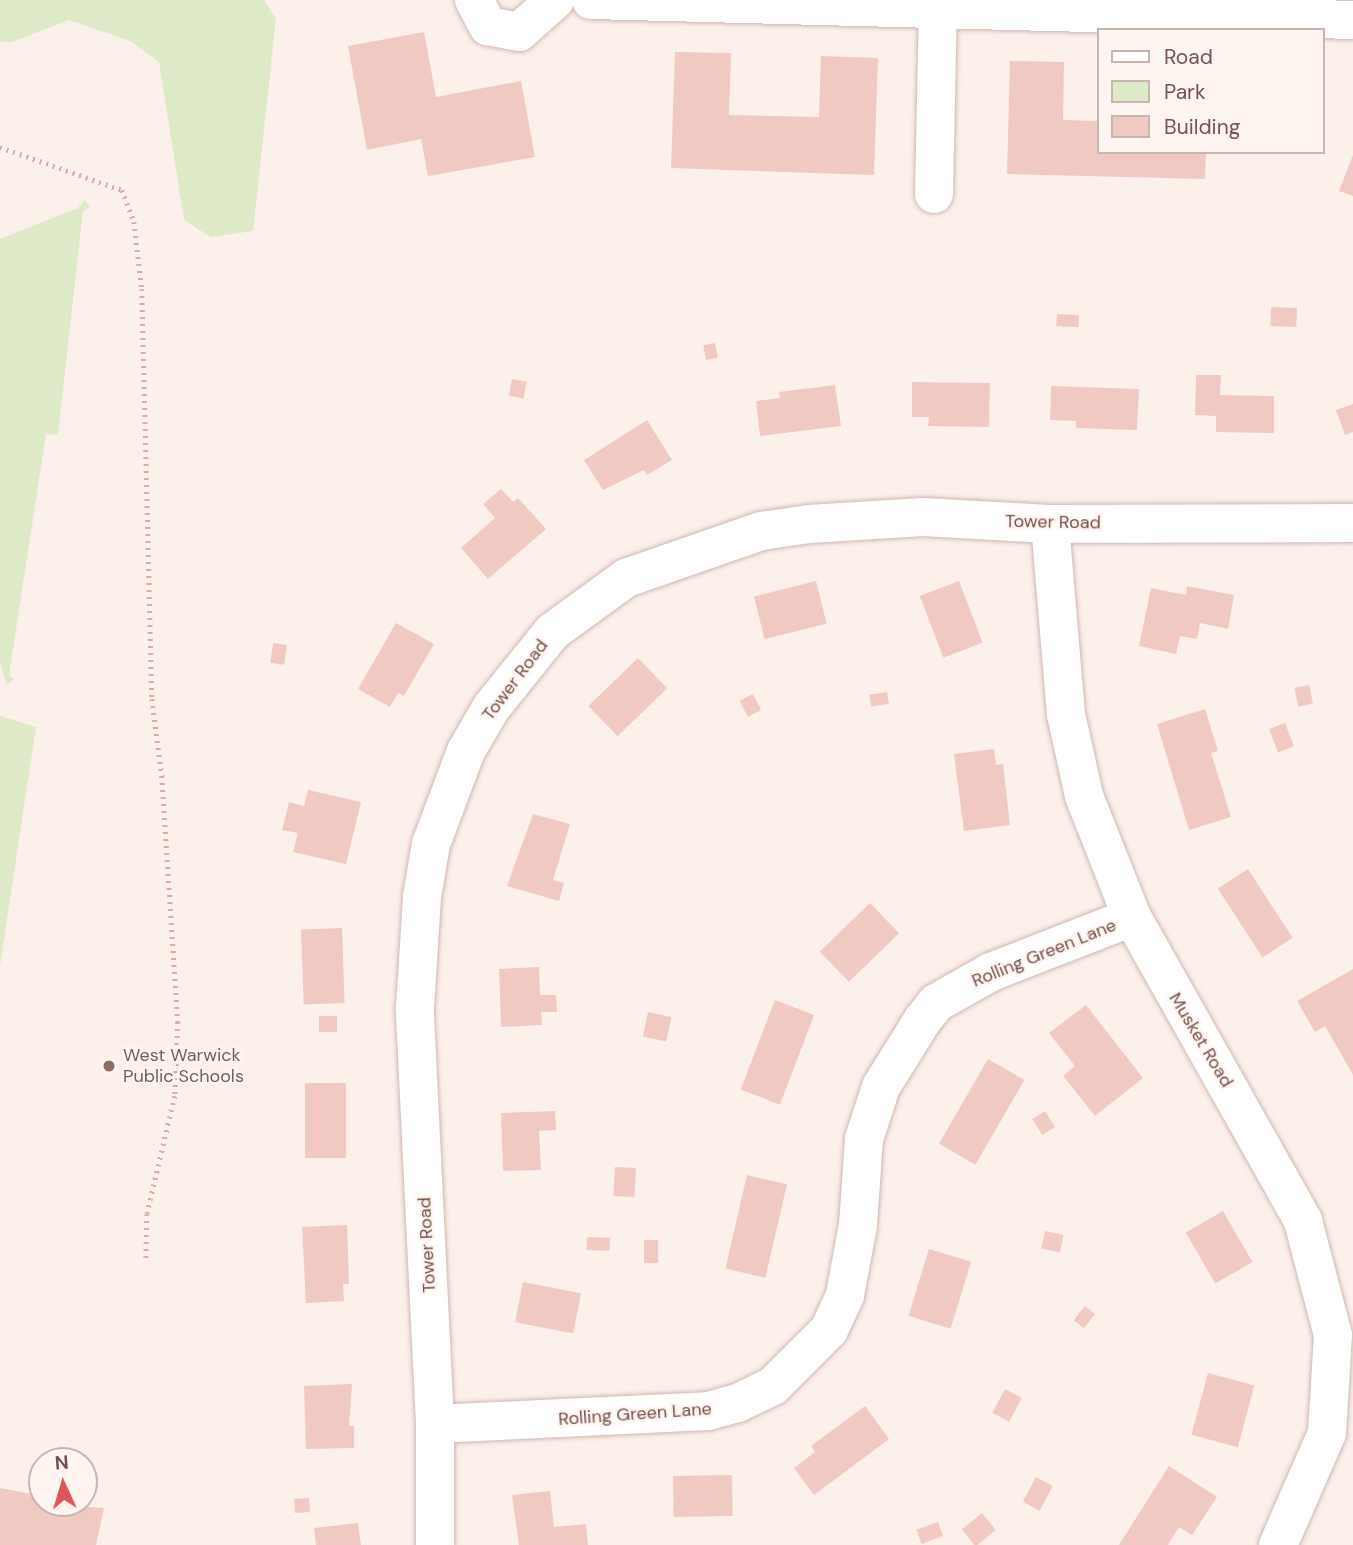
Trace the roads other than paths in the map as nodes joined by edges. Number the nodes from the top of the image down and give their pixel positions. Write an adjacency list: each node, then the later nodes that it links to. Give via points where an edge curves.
1 (474, 0): 2 (street, via 488,26 519,32)
2 (555, 0)
3 (591, 0): 4 (street)
4 (938, 8): 5 (street); 6 (street)
5 (1353, 20)
6 (934, 194)
7 (1353, 523): 8 (street, Tower Road)
8 (1050, 524): 9 (street, Musket Road, via 1066,715 1084,796); 10 (street, Tower Road, via 860,519 761,531 714,545 626,578 589,603 552,632 491,708 466,751 431,844 417,953 415,1008)
9 (1132, 917): 10 (street, Rolling Green Lane, via 991,972 936,1003 881,1087 872,1114 860,1165 858,1225 845,1295 829,1330 773,1386 708,1411); 12 (street, Musket Road, via 1194,1032 1286,1183 1315,1258 1333,1335 1327,1433)
10 (435, 1424): 11 (street, Tower Road)
11 (436, 1545)
12 (1278, 1545)

